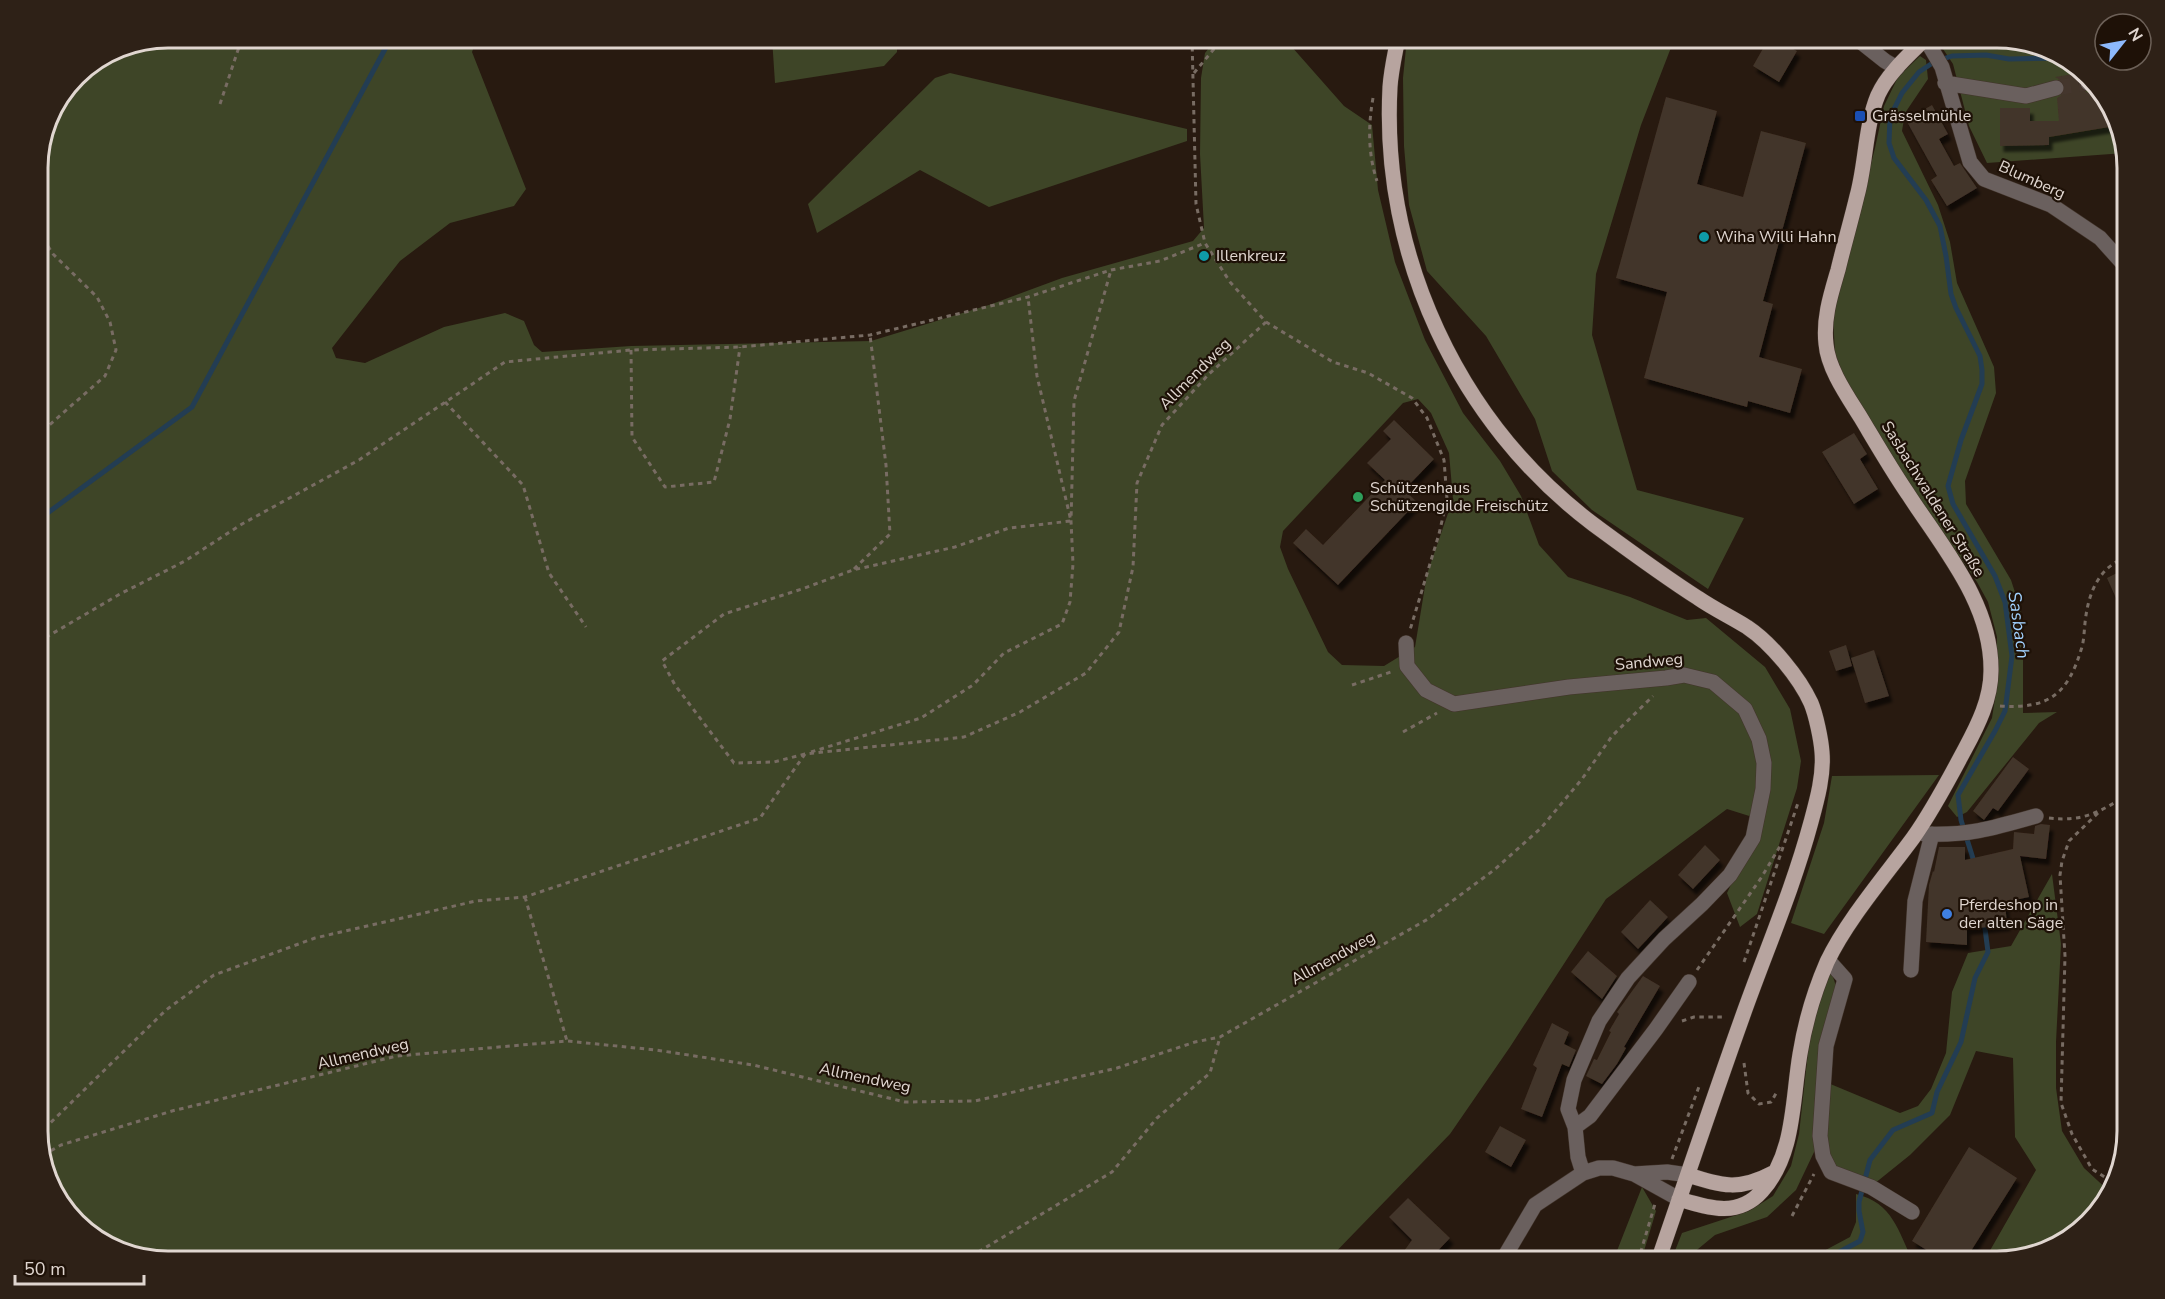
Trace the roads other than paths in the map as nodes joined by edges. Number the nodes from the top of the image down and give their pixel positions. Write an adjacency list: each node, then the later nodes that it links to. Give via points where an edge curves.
1 (1396, 48): 19 (main road, via 1390,84 1390,123 1396,196 1405,243 1428,310 1471,391 1528,467 1590,522 1698,598 1750,629 1785,663 1811,704 1822,753 1819,793 1800,864)
2 (1869, 48): 5 (street)
3 (1916, 48): 5 (main road, Sasbachwaldener Straße)
4 (1936, 48): 6 (street, Blumberg)
5 (1897, 68): 11 (main road, Sasbachwaldener Straße, via 1877,96 1860,184 1826,312 1826,347 1839,383 1958,568 1989,641 1991,674 1985,706)
6 (1946, 83): 7 (street, via 2026,96); 8 (street, Blumberg, via 1970,162 1984,179 2051,206 2100,238)
7 (2056, 88)
8 (2117, 257)
9 (1406, 643): 15 (street, Sandweg, via 1407,666 1426,690 1454,704 1683,675 1713,682 1744,709 1759,739 1763,789 1753,838 1730,875 1628,978 1599,1021 1574,1080 1568,1109)
10 (2036, 816): 11 (street, via 1981,832)
11 (1924, 834): 12 (main road, Sasbachwaldener Straße, via 1848,927); 13 (street)
12 (1828, 960): 16 (main road, Sasbachwaldener Straße, via 1809,1007 1793,1117); 21 (street, via 1845,980 1826,1046 1820,1136 1823,1156 1831,1172 1871,1187)
13 (1911, 970)
14 (1689, 982): 15 (street, via 1590,1116)
15 (1575, 1127): 17 (street, Sandweg)
16 (1775, 1171): 19 (main road, via 1740,1186); 20 (main road, Sasbachwaldener Straße, via 1750,1202 1732,1209 1710,1208)
17 (1583, 1173): 18 (street, via 1613,1168); 22 (street, via 1535,1205)
18 (1634, 1174): 19 (street); 20 (street)
19 (1688, 1175): 20 (main road)
20 (1679, 1199): 23 (main road)
21 (1912, 1212)
22 (1508, 1251)
23 (1662, 1251)

